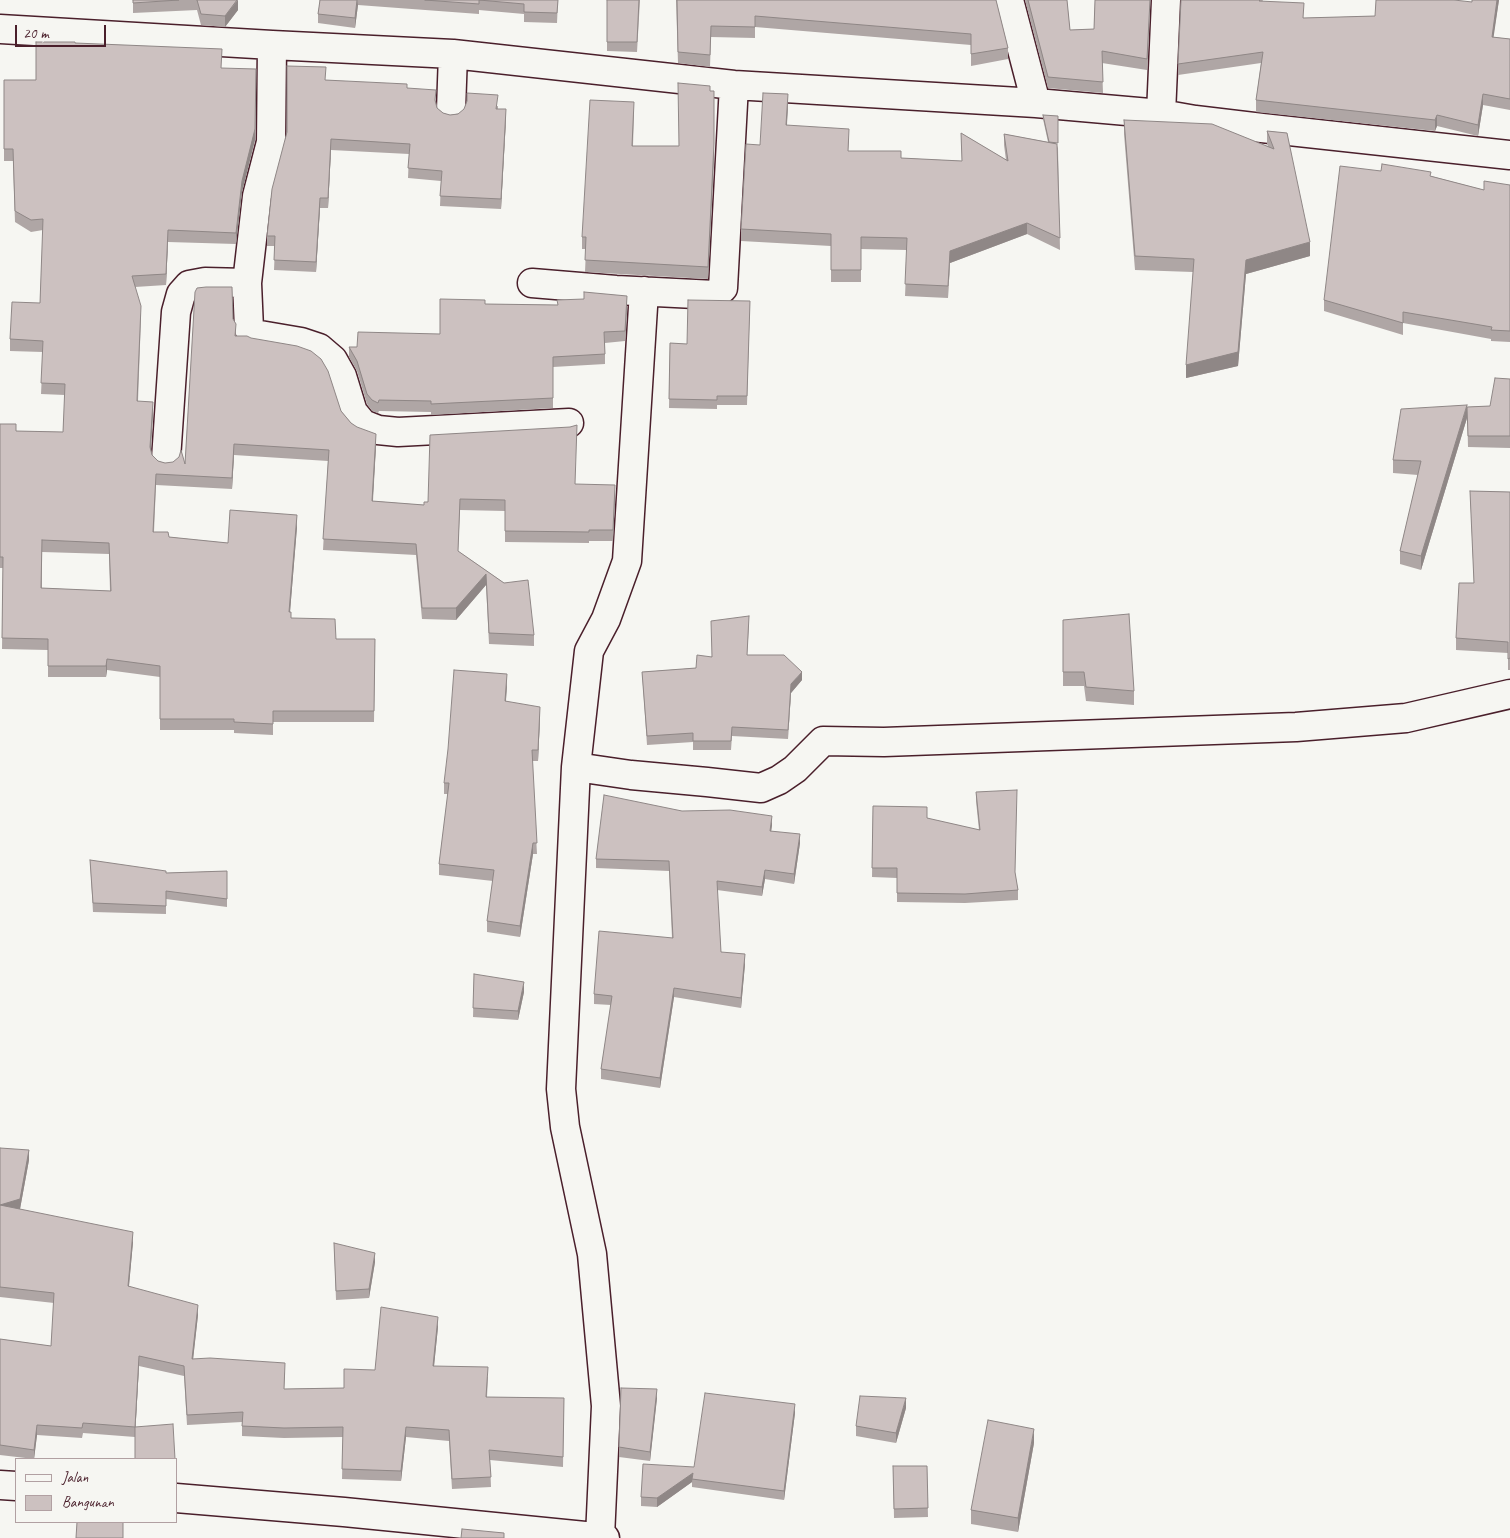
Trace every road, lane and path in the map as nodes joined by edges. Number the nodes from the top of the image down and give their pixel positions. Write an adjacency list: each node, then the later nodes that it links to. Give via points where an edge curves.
1 (1009, 0): 7 (street)
2 (1166, 0): 9 (street)
3 (0, 29): 4 (street)
4 (272, 45): 5 (street); 11 (street, via 271,142 257,196)
5 (452, 54): 6 (street); 8 (street)
6 (734, 85): 7 (street); 13 (street, via 722,288 714,295)
7 (1036, 103): 9 (street)
8 (451, 110)
9 (1161, 114): 10 (street)
10 (1510, 155)
11 (247, 283): 14 (street, via 249,329 254,334 318,348 333,360 342,376 353,412 363,424 378,430 398,432); 15 (street, via 205,282 189,285 180,294)
12 (532, 283): 13 (street)
13 (644, 291): 17 (street, via 627,561 606,619 588,651)
14 (569, 422)
15 (166, 459)
16 (1510, 694): 17 (street, via 1406,718 1296,727 894,742 823,741 795,769 761,788)
17 (576, 767): 21 (street, via 562,1089 565,1128 592,1254 606,1406)
18 (0, 1485): 19 (street)
19 (15, 1486)
20 (178, 1498): 21 (street)
21 (602, 1538)

